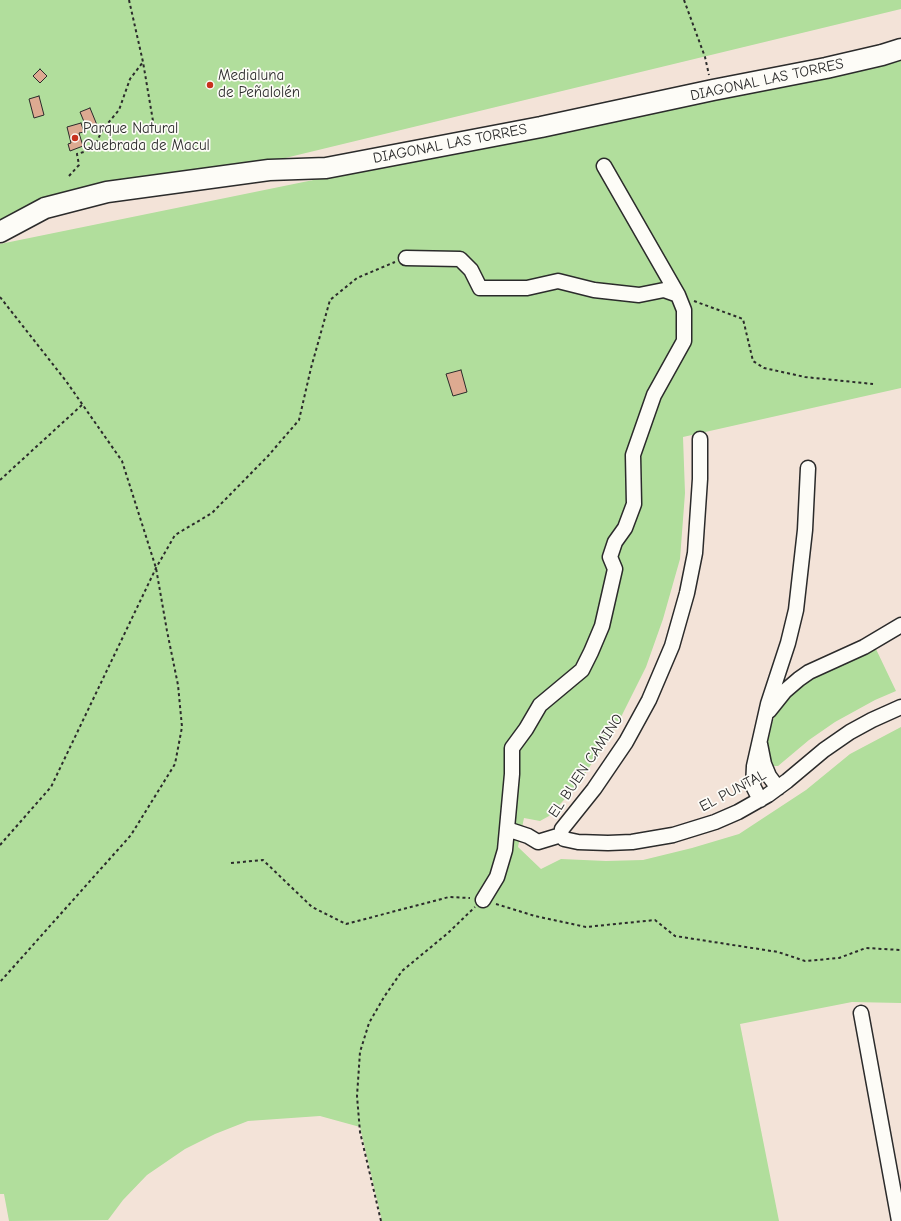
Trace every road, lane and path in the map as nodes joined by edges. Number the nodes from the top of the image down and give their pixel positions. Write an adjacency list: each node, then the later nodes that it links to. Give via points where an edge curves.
1 (129, 0): 4 (path)
2 (684, 0): 5 (path)
3 (901, 49): 11 (street, DIAGONAL LAS TORRES, via 882,56 541,127 326,168 269,170 107,192 45,208)
4 (143, 62): 6 (path); 7 (path, via 130,79 119,110 103,129)
5 (709, 74)
6 (154, 127)
7 (96, 143)
8 (97, 148): 10 (path, via 77,154 79,165)
9 (604, 166): 13 (street)
10 (69, 176)
11 (0, 232)
12 (406, 258): 13 (street, via 460,259 471,270 480,288 527,288 558,281 594,290 638,295 664,290); 20 (path, via 357,278 330,300 299,420 268,456 212,512 175,535)
13 (678, 295): 15 (path, via 743,319 753,361 764,368 805,377); 29 (street, via 684,310 684,341 654,395 633,455 634,504 610,557 615,569 602,626 582,670 540,705 512,748)
14 (0, 297): 16 (path)
15 (873, 384)
16 (83, 404): 19 (path); 20 (path, via 122,461)
17 (700, 439): 30 (street, EL BUEN CAMINO, via 695,553 672,646 630,736 594,789 562,829)
18 (808, 468): 22 (street, via 805,530 796,610)
19 (0, 480)
20 (156, 568): 31 (path, via 51,787); 35 (path, via 178,685 182,727 175,764 131,835)
21 (901, 625): 23 (street, via 864,647)
22 (781, 665): 23 (street, via 786,675); 25 (street)
23 (799, 679): 25 (street)
24 (901, 707): 27 (street, EL PUNTAL, via 841,738)
25 (765, 716): 26 (street)
26 (760, 740): 27 (street, via 764,764); 28 (street, via 753,783)
27 (778, 788): 28 (street, EL PUNTAL)
28 (760, 800): 30 (street, EL PUNTAL, via 714,822 659,839 587,843 564,839)
29 (507, 829): 30 (street, via 538,842); 33 (street, via 505,850 497,877)
30 (561, 835)
31 (0, 845)
32 (231, 863): 33 (path, via 263,860 312,907 346,924 449,897)
33 (483, 900): 34 (path, via 535,916 586,927 655,920 674,936 778,952 805,961 839,958 866,948); 37 (path, via 402,971 369,1023 360,1052 357,1096 360,1132)
34 (901, 950)
35 (0, 982)
36 (861, 1013): 38 (street)
37 (381, 1221)
38 (899, 1221)

